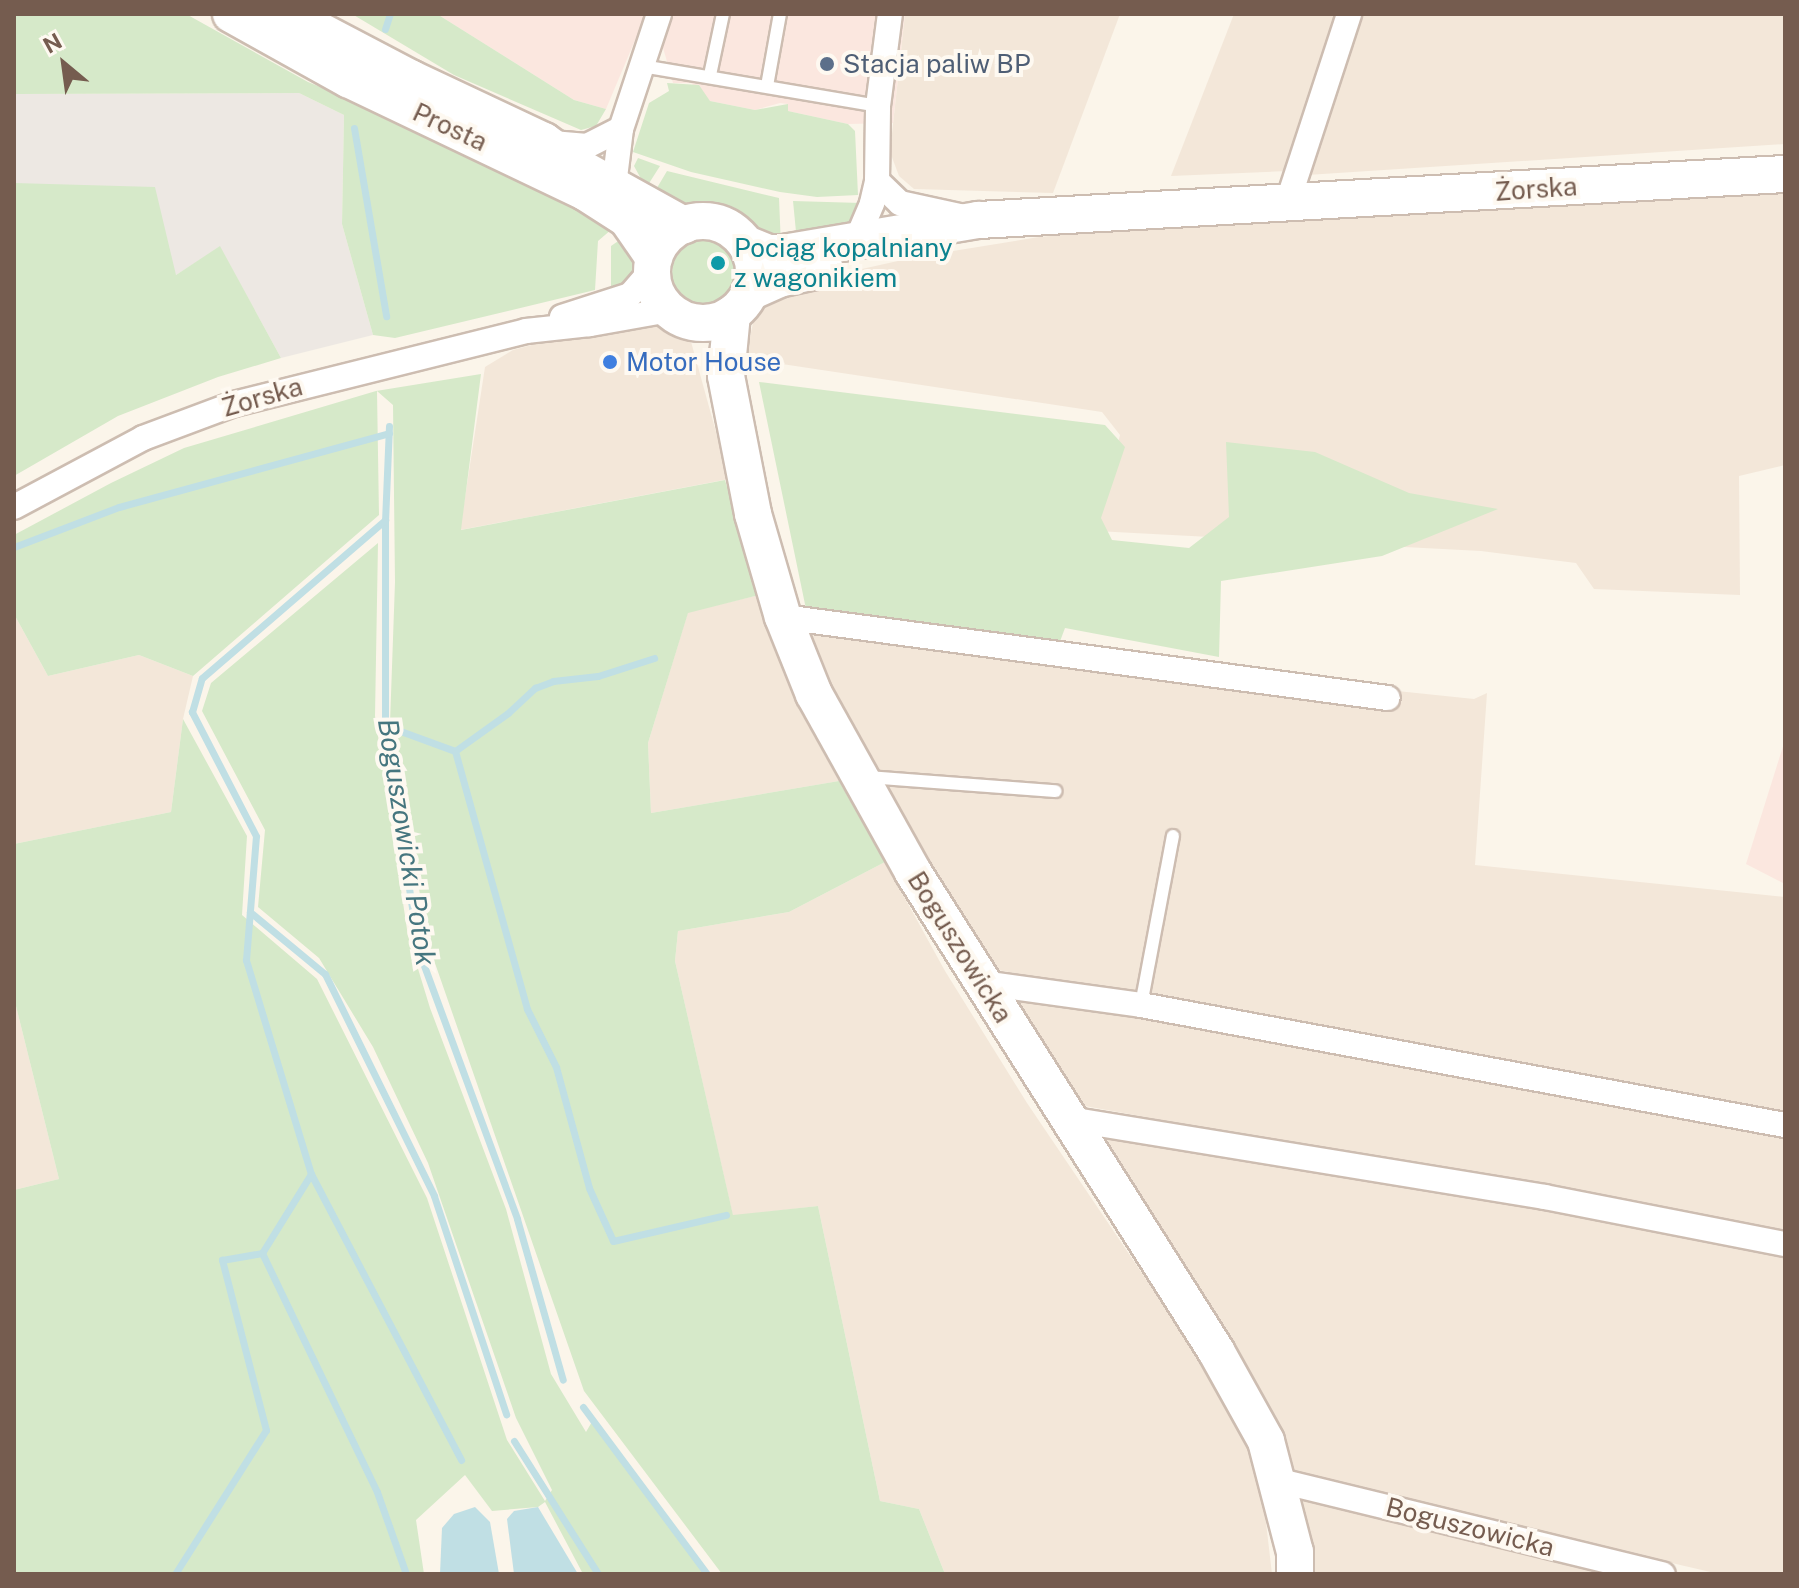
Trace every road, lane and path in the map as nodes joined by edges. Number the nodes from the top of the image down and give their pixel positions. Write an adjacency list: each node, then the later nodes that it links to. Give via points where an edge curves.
1 (231, 14): 23 (main road, Prosta, via 348,79 585,192 634,225)
2 (288, 14): 13 (main road, Prosta)
3 (659, 14): 8 (street)
4 (723, 14): 9 (lane)
5 (780, 14): 10 (lane)
6 (890, 14): 11 (street)
7 (1349, 14): 17 (street)
8 (642, 66): 9 (lane); 12 (street)
9 (710, 75): 10 (lane)
10 (767, 86): 11 (lane)
11 (878, 106): 15 (street)
12 (621, 129): 13 (street, via 587,146); 16 (street)
13 (544, 141): 16 (main road, Prosta)
14 (1785, 174): 17 (main road, Żorska)
15 (877, 181): 19 (street, Żorska, via 908,206); 21 (street)
16 (614, 186): 20 (main road, Prosta)
17 (1287, 204): 18 (main road, Żorska)
18 (1118, 215): 19 (main road, Żorska); 24 (main road, Żorska, via 779,279)
19 (979, 220): 21 (main road, Żorska)
20 (684, 225): 22 (main road, via 721,224); 23 (main road, via 665,238)
21 (857, 239): 22 (main road, Żorska, via 776,253)
22 (746, 244): 24 (main road, via 754,265)
23 (653, 264): 25 (main road, via 656,293); 26 (street, Żorska, via 630,295)
24 (741, 303): 25 (main road, via 712,322); 27 (main road, Boguszowicka)
25 (681, 316): 26 (street, Żorska); 27 (main road, Boguszowicka)
26 (526, 331): 28 (street, Żorska, via 234,404 133,443)
27 (726, 376): 29 (main road, Boguszowicka, via 753,514)
28 (14, 507)
29 (783, 617): 30 (street); 31 (main road, Boguszowicka, via 814,694)
30 (1388, 698)
31 (860, 777): 32 (lane); 34 (main road, Boguszowicka)
32 (1055, 791)
33 (1173, 836): 35 (lane)
34 (983, 983): 35 (street); 36 (main road, Boguszowicka)
35 (1141, 1005): 37 (street)
36 (1069, 1119): 38 (street, via 1545,1197); 39 (main road, Boguszowicka, via 1216,1351 1266,1441)
37 (1785, 1125)
38 (1785, 1244)
39 (1276, 1480): 40 (main road, Boguszowicka, via 1295,1552); 41 (street, Boguszowicka)
40 (1295, 1574)
41 (1663, 1574)

